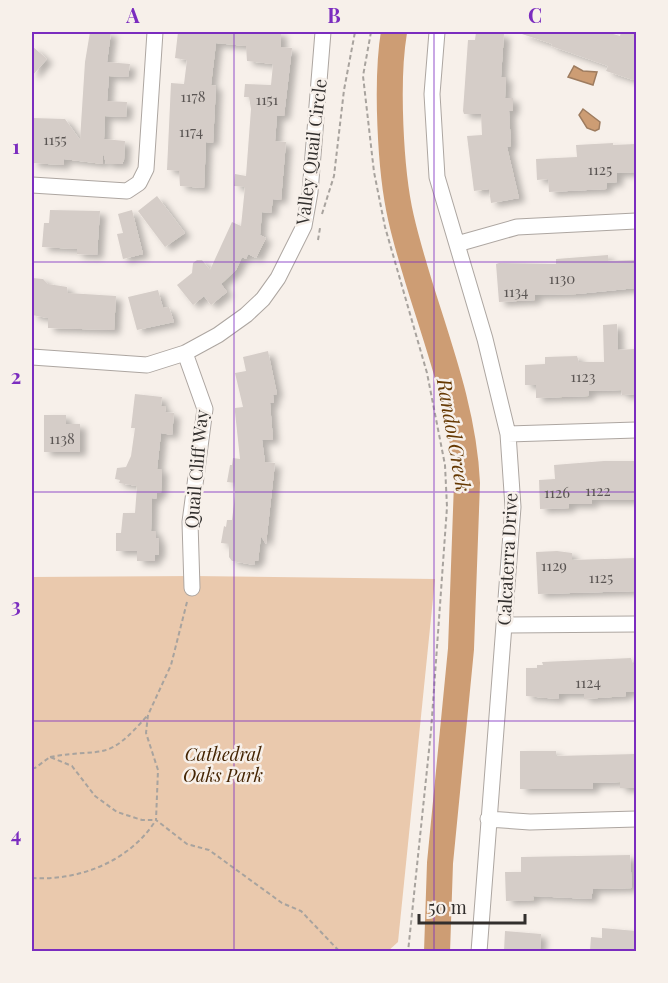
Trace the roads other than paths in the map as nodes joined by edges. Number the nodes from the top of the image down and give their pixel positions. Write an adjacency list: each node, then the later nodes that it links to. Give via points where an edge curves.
1 (155, 32): 4 (street, via 146,169 140,183 128,191)
2 (323, 32): 7 (street, Valley Quail Circle, via 310,192 296,248 278,279 246,315)
3 (437, 32): 6 (street, Calcaterra Drive, via 432,94 437,177)
4 (32, 185)
5 (636, 221): 6 (street, via 517,227)
6 (457, 244): 10 (street, Calcaterra Drive)
7 (185, 353): 8 (street, Valley Quail Circle, via 147,365); 11 (street, Quail Cliff Way, via 205,409 190,522)
8 (32, 357)
9 (636, 430): 10 (street)
10 (508, 434): 13 (street, Calcaterra Drive, via 513,507)
11 (192, 588)
12 (636, 624): 13 (street)
13 (504, 625): 14 (street, Calcaterra Drive)
14 (488, 819): 15 (street); 16 (street, Calcaterra Drive)
15 (636, 819)
16 (479, 951)

